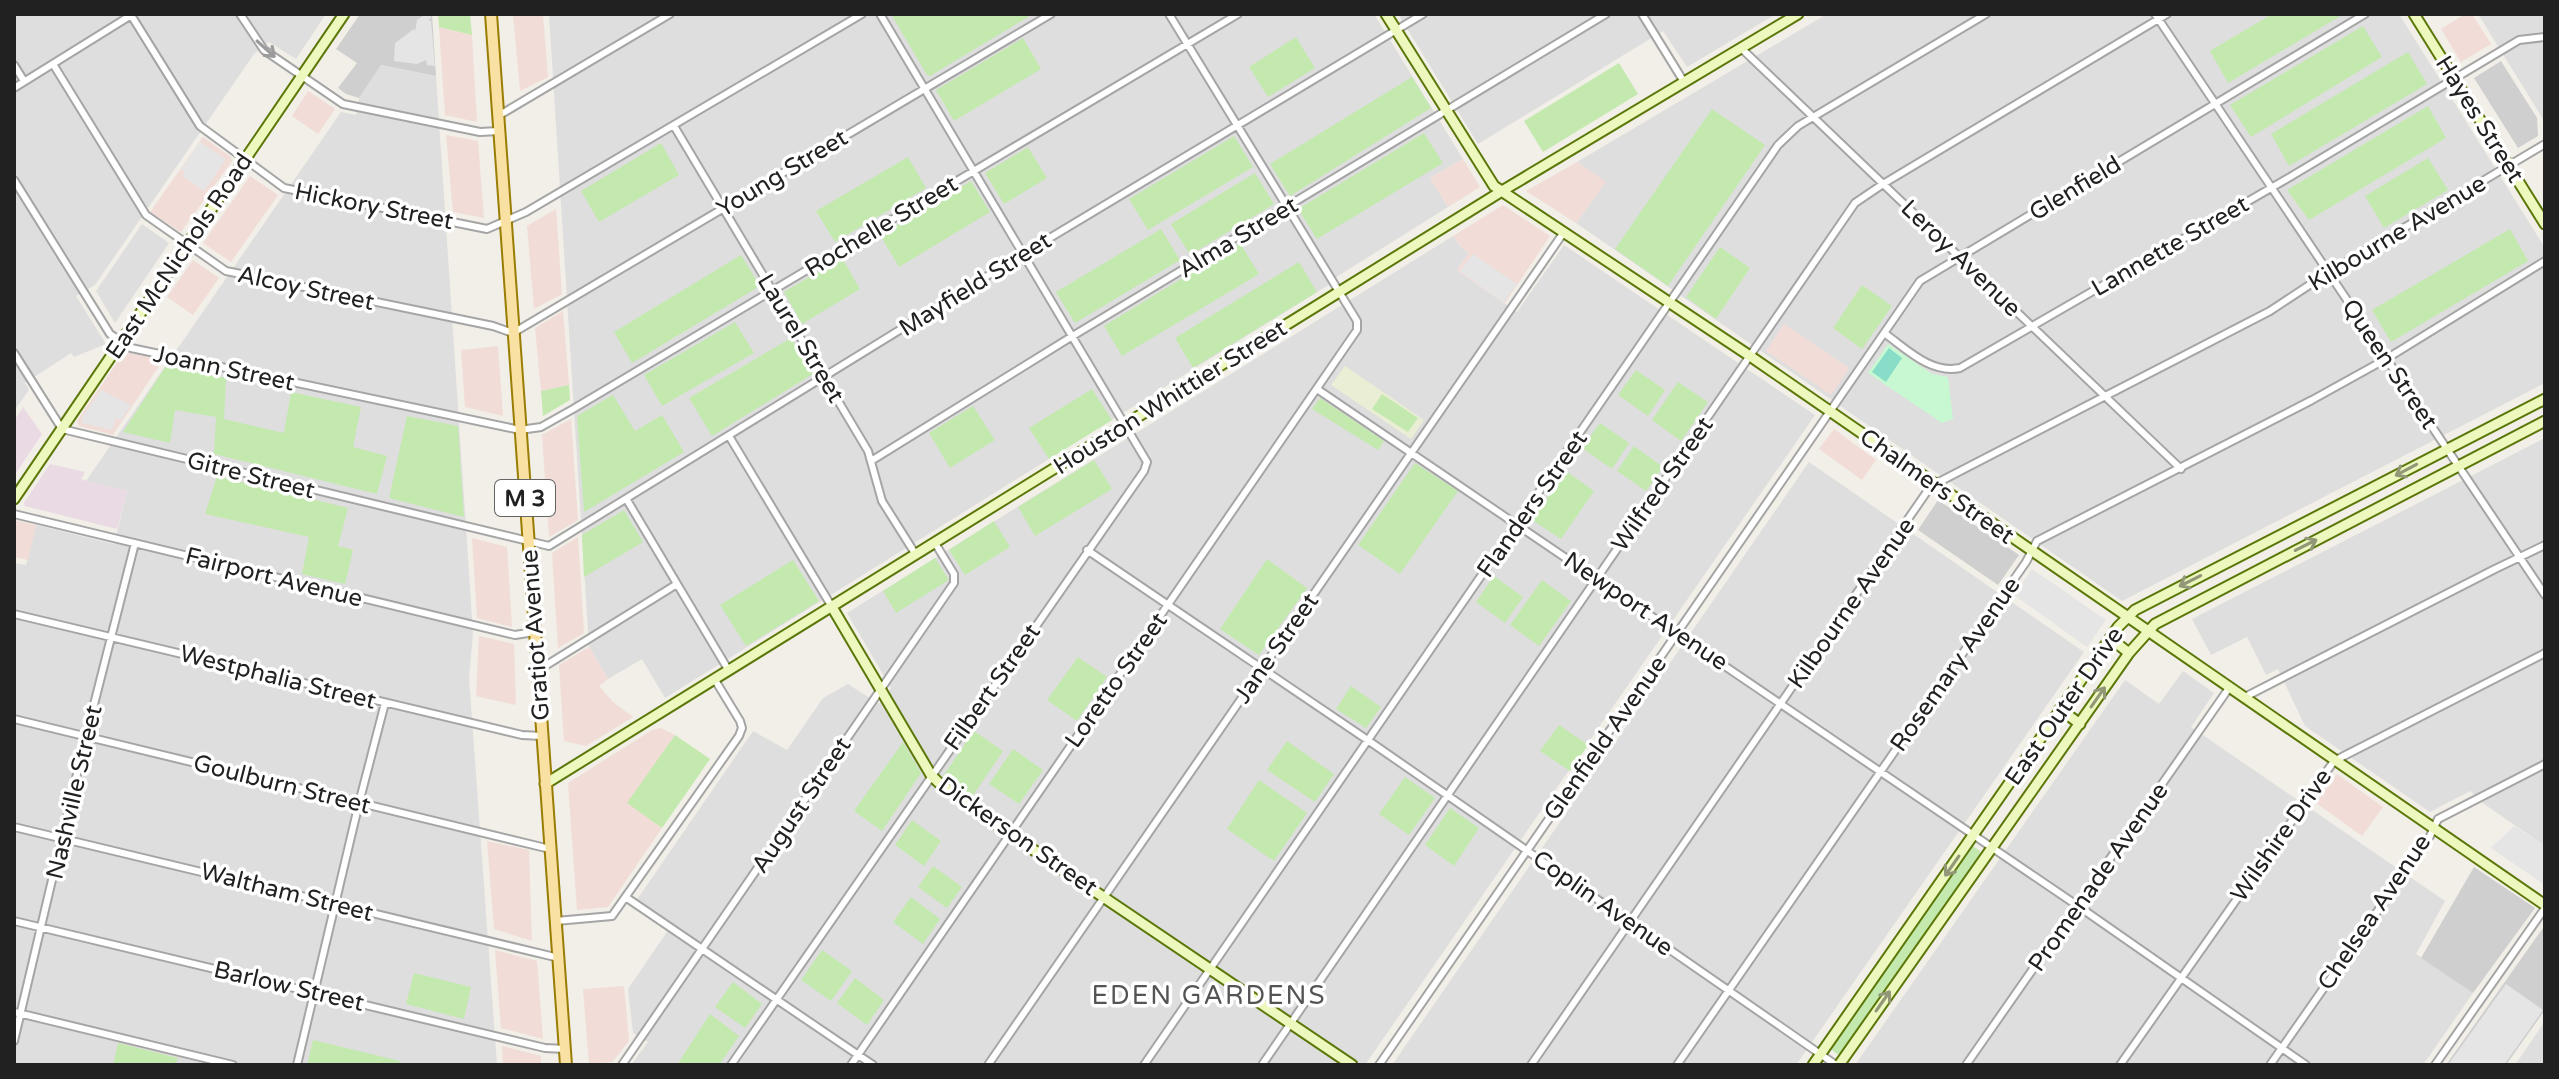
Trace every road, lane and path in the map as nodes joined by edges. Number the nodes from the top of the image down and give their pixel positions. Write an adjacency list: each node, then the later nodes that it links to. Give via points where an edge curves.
1 (132, 14): 22 (street); 43 (street, Hickory Street, via 200,126)
2 (240, 14): 29 (street, one-way to 29, via 264,50)
3 (344, 14): 29 (street, East McNichols Road)
4 (491, 14): 37 (main road, Gratiot Avenue / M 3)
5 (670, 14): 37 (street)
6 (862, 14): 39 (street)
7 (880, 14): 34 (street)
8 (1051, 14): 34 (street, Young Street)
9 (1169, 14): 25 (street)
10 (1238, 14): 25 (street, Rochelle Street)
11 (1386, 14): 23 (street, Chalmers Street)
12 (1423, 14): 23 (street, Mayfield Street)
13 (1606, 14): 36 (street, Alma Street)
14 (1642, 14): 32 (street)
15 (1798, 14): 26 (street, Houston Whittier Street)
16 (1986, 14): 38 (street, Flanders Street)
17 (2167, 14): 21 (street, Wilfred Street)
18 (2365, 14): 35 (street, Glenfield)
19 (2414, 14): 30 (street, Hayes Street)
20 (112, 15): 22 (street)
21 (2157, 16): 35 (street, Queen Street); 47 (street, Wilfred Street)
22 (117, 24): 27 (street)
23 (1395, 30): 36 (street, Chalmers Street); 40 (street, Mayfield Street)
24 (2545, 37): 30 (street, Lannette Street, via 2519,40)
25 (1187, 45): 40 (street); 45 (street, Rochelle Street)
26 (1741, 48): 32 (street, Houston Whittier Street); 38 (street, Leroy Avenue)
27 (53, 64): 31 (street); 55 (street, Alcoy Street, via 146,215)
28 (14, 65): 31 (street)
29 (302, 76): 41 (street, via 343,104 480,132); 43 (street, East McNichols Road)
30 (2455, 79): 44 (street, Hayes Street); 48 (street, Lannette Street)
31 (24, 81): 33 (street)
32 (1684, 82): 49 (street, Houston Whittier Street)
33 (14, 88)
34 (925, 89): 45 (street); 51 (street, Young Street)
35 (2215, 104): 48 (street, Queen Street); 57 (street, Glenfield)
36 (1445, 111): 49 (street, Chalmers Street); 50 (street, Alma Street)
37 (498, 116): 41 (main road, Gratiot Avenue / M 3)
38 (1814, 117): 47 (street, Leroy Avenue); 62 (street, Flanders Street, via 1778,145)
39 (674, 126): 51 (street, Laurel Street); 52 (street)
40 (1237, 126): 50 (street); 56 (street, Mayfield Street)
41 (499, 131): 52 (main road, Gratiot Avenue / M 3)
42 (2545, 144): 44 (street, Kilbourne Avenue)
43 (244, 160): 52 (street, Hickory Street, via 284,188 487,229); 55 (street, East McNichols Road)
44 (2509, 166): 53 (street, Hayes Street); 59 (street, Kilbourne Avenue)
45 (974, 171): 56 (street); 60 (street, Rochelle Street)
46 (14, 180): 67 (street, Joann Street, via 110,334)
47 (1883, 184): 57 (street, Leroy Avenue); 69 (street, Wilfred Street, via 1855,203)
48 (2272, 188): 59 (street, Queen Street); 63 (street, Lannette Street)
49 (1502, 191): 54 (street, Chalmers Street); 61 (street, Houston Whittier Street)
50 (1287, 208): 61 (street); 66 (street, Alma Street)
51 (723, 209): 60 (street, Laurel Street); 64 (street, Young Street)
52 (506, 222): 64 (main road, Gratiot Avenue / M 3)
53 (2545, 224)
54 (1564, 232): 62 (street, Chalmers Street); 83 (street, Jane Street)
55 (187, 244): 64 (street, Alcoy Street, via 233,274); 67 (street, East McNichols Road)
56 (1023, 254): 66 (street); 71 (street, Mayfield Street)
57 (1959, 257): 63 (street, Leroy Avenue); 65 (street, Glenfield, via 1920,281)
58 (2545, 261): 70 (street, Rosemary Avenue)
59 (2329, 273): 70 (street, Queen Street); 73 (street, Kilbourne Avenue, via 2254,319)
60 (772, 291): 71 (street, Laurel Street); 80 (street, Rochelle Street, via 541,427)
61 (1339, 293): 72 (street, Loretto Street, via 1357,330); 78 (street, Houston Whittier Street)
62 (1671, 303): 69 (street, Chalmers Street); 91 (street, Flanders Street)
63 (2031, 326): 65 (street, Lannette Street, via 1951,370 1930,365); 73 (street, Leroy Avenue)
64 (513, 333): 80 (main road, Gratiot Avenue / M 3)
65 (1884, 333): 76 (street, Glenfield)
66 (1071, 337): 78 (street); 84 (street, Alma Street)
67 (121, 342): 79 (street, East McNichols Road); 80 (street, Joann Street)
68 (14, 353): 79 (street)
69 (1750, 356): 76 (street, Chalmers Street); 101 (street, Wilfred Street)
70 (2386, 359): 82 (street, Queen Street); 86 (street, Rosemary Avenue)
71 (824, 377): 81 (street, Mayfield Street); 84 (street, Laurel Street)
72 (1317, 389): 83 (street, Newport Avenue); 106 (street, Loretto Street)
73 (2106, 396): 86 (street, Leroy Avenue); 87 (street, Kilbourne Avenue)
74 (2545, 399): 75 (street, East Outer Drive)
75 (2525, 409): 77 (street, via 2530,425); 82 (street, East Outer Drive)
76 (1830, 412): 87 (street, Chalmers Street); 113 (street, Glenfield Avenue)
77 (2540, 424): 85 (street, East Outer Drive)
78 (1125, 425): 94 (street, Houston Whittier Street); 96 (street, Filbert Street, via 1147,465)
79 (62, 429): 88 (street, East McNichols Road); 92 (street, Gitre Street)
80 (520, 430): 92 (main road, Gratiot Avenue / M 3)
81 (729, 436): 89 (street, Mayfield Street); 107 (street, Dickerson Street)
82 (2447, 449): 85 (street, Queen Street); 100 (street, East Outer Drive, one-way to 100)
83 (1411, 452): 91 (street, Newport Avenue); 118 (street, Jane Street)
84 (871, 461): 98 (street, Laurel Street, via 882,501)
85 (2459, 467): 99 (street, Queen Street); 102 (street, East Outer Drive, one-way to 85)
86 (2181, 469): 97 (street, Rosemary Avenue, via 2037,541)
87 (1935, 484): 97 (street, Chalmers Street); 126 (street, Kilbourne Avenue)
88 (14, 499)
89 (627, 500): 92 (street, Mayfield Street, via 549,546); 103 (street)
90 (14, 514): 93 (street, Fairport Avenue)
91 (1518, 524): 101 (street, Newport Avenue); 132 (street, Flanders Street)
92 (528, 542): 111 (main road, Gratiot Avenue / M 3)
93 (135, 543): 111 (street, Fairport Avenue, via 515,635); 114 (street, Nashville Street)
94 (935, 543): 98 (street, Houston Whittier Street); 123 (street, August Street, via 954,583)
95 (2545, 545): 99 (street)
96 (1087, 550): 106 (street); 136 (street, Filbert Street)
97 (2031, 552): 109 (street, Chalmers Street); 135 (street, Rosemary Avenue)
98 (916, 555): 107 (street, Houston Whittier Street)
99 (2519, 557): 104 (street, Queen Street); 124 (street)
100 (2227, 562): 102 (street); 105 (street, East Outer Drive, one-way to 105)
101 (1597, 578): 113 (street, Newport Avenue); 138 (street, Wilfred Street)
102 (2237, 581): 110 (street, East Outer Drive)
103 (677, 584): 119 (street); 120 (street)
104 (2545, 595)
105 (2154, 599): 109 (street, East Outer Drive); 110 (street)
106 (1168, 605): 118 (street); 142 (street, Loretto Street)
107 (832, 607): 120 (street, Houston Whittier Street); 123 (street, Dickerson Street)
108 (14, 614): 114 (street, Westphalia Street)
109 (2128, 617): 112 (street, Chalmers Street); 115 (street, East Outer Drive)
110 (2164, 618): 112 (street, East Outer Drive)
111 (534, 632): 119 (main road, Gratiot Avenue / M 3)
112 (2147, 632): 116 (street, East Outer Drive); 122 (street, Chalmers Street)
113 (1678, 633): 126 (street, Newport Avenue); 147 (street, Glenfield Avenue)
114 (112, 637): 125 (street, Westphalia Street); 130 (street, Nashville Street)
115 (2110, 638): 116 (street); 127 (street, East Outer Drive)
116 (2129, 653): 129 (street, East Outer Drive, one-way to 116)
117 (2545, 653): 133 (street, Wilshire Drive)
118 (1262, 669): 132 (street, Coplin Avenue); 148 (street, Jane Street)
119 (537, 671): 131 (main road, Gratiot Avenue / M 3)
120 (729, 671): 121 (street, Houston Whittier Street)
121 (715, 680): 137 (street, Houston Whittier Street); 149 (street, via 740,721 739,736)
122 (2229, 688): 124 (street, Chalmers Street); 151 (street, Promenade Avenue)
123 (880, 690): 136 (street, Dickerson Street); 157 (street, August Street)
124 (2243, 698): 133 (street, Chalmers Street)
125 (385, 703): 131 (street, Westphalia Street); 139 (street)
126 (1781, 704): 135 (street, Newport Avenue); 155 (street, Kilbourne Avenue)
127 (2060, 709): 129 (street); 143 (street, East Outer Drive)
128 (14, 719): 130 (street, Goulburn Street)
129 (2080, 724): 145 (street, East Outer Drive)
130 (86, 736): 139 (street, Goulburn Street); 144 (street, Nashville Street)
131 (542, 736): 137 (main road, Gratiot Avenue / M 3)
132 (1369, 741): 138 (street, Coplin Avenue); 159 (street, Flanders Street)
133 (2334, 761): 141 (street, Chalmers Street); 160 (street, Wilshire Drive)
134 (2545, 764): 141 (street, Chelsea Avenue, via 2438,819)
135 (1880, 771): 143 (street, Newport Avenue); 161 (street, Rosemary Avenue)
136 (931, 775): 142 (street, Dickerson Street); 163 (street, Filbert Street)
137 (545, 784): 146 (main road, Gratiot Avenue / M 3)
138 (1448, 796): 147 (street, Coplin Avenue); 165 (street, Wilfred Street)
139 (359, 803): 146 (street, Goulburn Street); 150 (street)
140 (14, 827): 144 (street, Waltham Street)
141 (2432, 827): 152 (street, Chalmers Street); 167 (street, Chelsea Avenue)
142 (1010, 834): 148 (street, Dickerson Street); 170 (street, Loretto Street)
143 (1974, 835): 145 (street, Newport Avenue); 169 (street, East Outer Drive, one-way to 169)
144 (63, 839): 150 (street, Waltham Street); 156 (street, Nashville Street)
145 (1991, 847): 151 (street, Newport Avenue); 186 (street, East Outer Drive, one-way to 145)
146 (550, 849): 154 (main road, Gratiot Avenue / M 3)
147 (1527, 851): 155 (street, Coplin Avenue); 182 (street, Glenfield Avenue)
148 (1105, 897): 159 (street, Dickerson Street); 178 (street, Jane Street)
149 (627, 898): 154 (street, via 612,916); 157 (street)
150 (336, 903): 158 (street, Waltham Street); 162 (street)
151 (2078, 906): 160 (street); 187 (street, Promenade Avenue)
152 (2545, 906): 191 (street)
153 (14, 921): 156 (street, Barlow Street)
154 (556, 921): 158 (main road, Gratiot Avenue / M 3)
155 (1630, 922): 161 (street, Coplin Avenue); 183 (street, Kilbourne Avenue)
156 (42, 927): 162 (street, Barlow Street); 164 (street, Nashville Street)
157 (702, 950): 163 (street); 174 (street, August Street)
158 (559, 958): 168 (main road, Gratiot Avenue / M 3)
159 (1210, 969): 165 (street, Dickerson Street); 179 (street, Flanders Street)
160 (2181, 977): 167 (street); 188 (street, Wilshire Drive)
161 (1729, 990): 169 (street, Coplin Avenue); 184 (street, Rosemary Avenue)
162 (316, 992): 168 (street, Barlow Street); 172 (street)
163 (776, 1000): 170 (street); 175 (street, Filbert Street)
164 (17, 1013): 166 (street, Nashville Street); 171 (street)
165 (1290, 1023): 180 (street, Wilfred Street); 181 (street, Dickerson Street)
166 (14, 1041)
167 (2281, 1048): 189 (street, Chelsea Avenue); 190 (street)
168 (565, 1049): 173 (main road, Gratiot Avenue / M 3)
169 (1821, 1054): 185 (street, East Outer Drive); 186 (street, Coplin Avenue)
170 (858, 1055): 176 (street, Loretto Street); 177 (street)
171 (233, 1065)
172 (297, 1065)
173 (566, 1065)
174 (622, 1065)
175 (731, 1065)
176 (851, 1065)
177 (873, 1065)
178 (988, 1065)
179 (1144, 1065)
180 (1262, 1065)
181 (1352, 1065)
182 (1379, 1065)
183 (1531, 1065)
184 (1677, 1065)
185 (1813, 1065)
186 (1838, 1065)
187 (1966, 1065)
188 (2120, 1065)
189 (2270, 1065)
190 (2306, 1065)
191 (2435, 1065)

